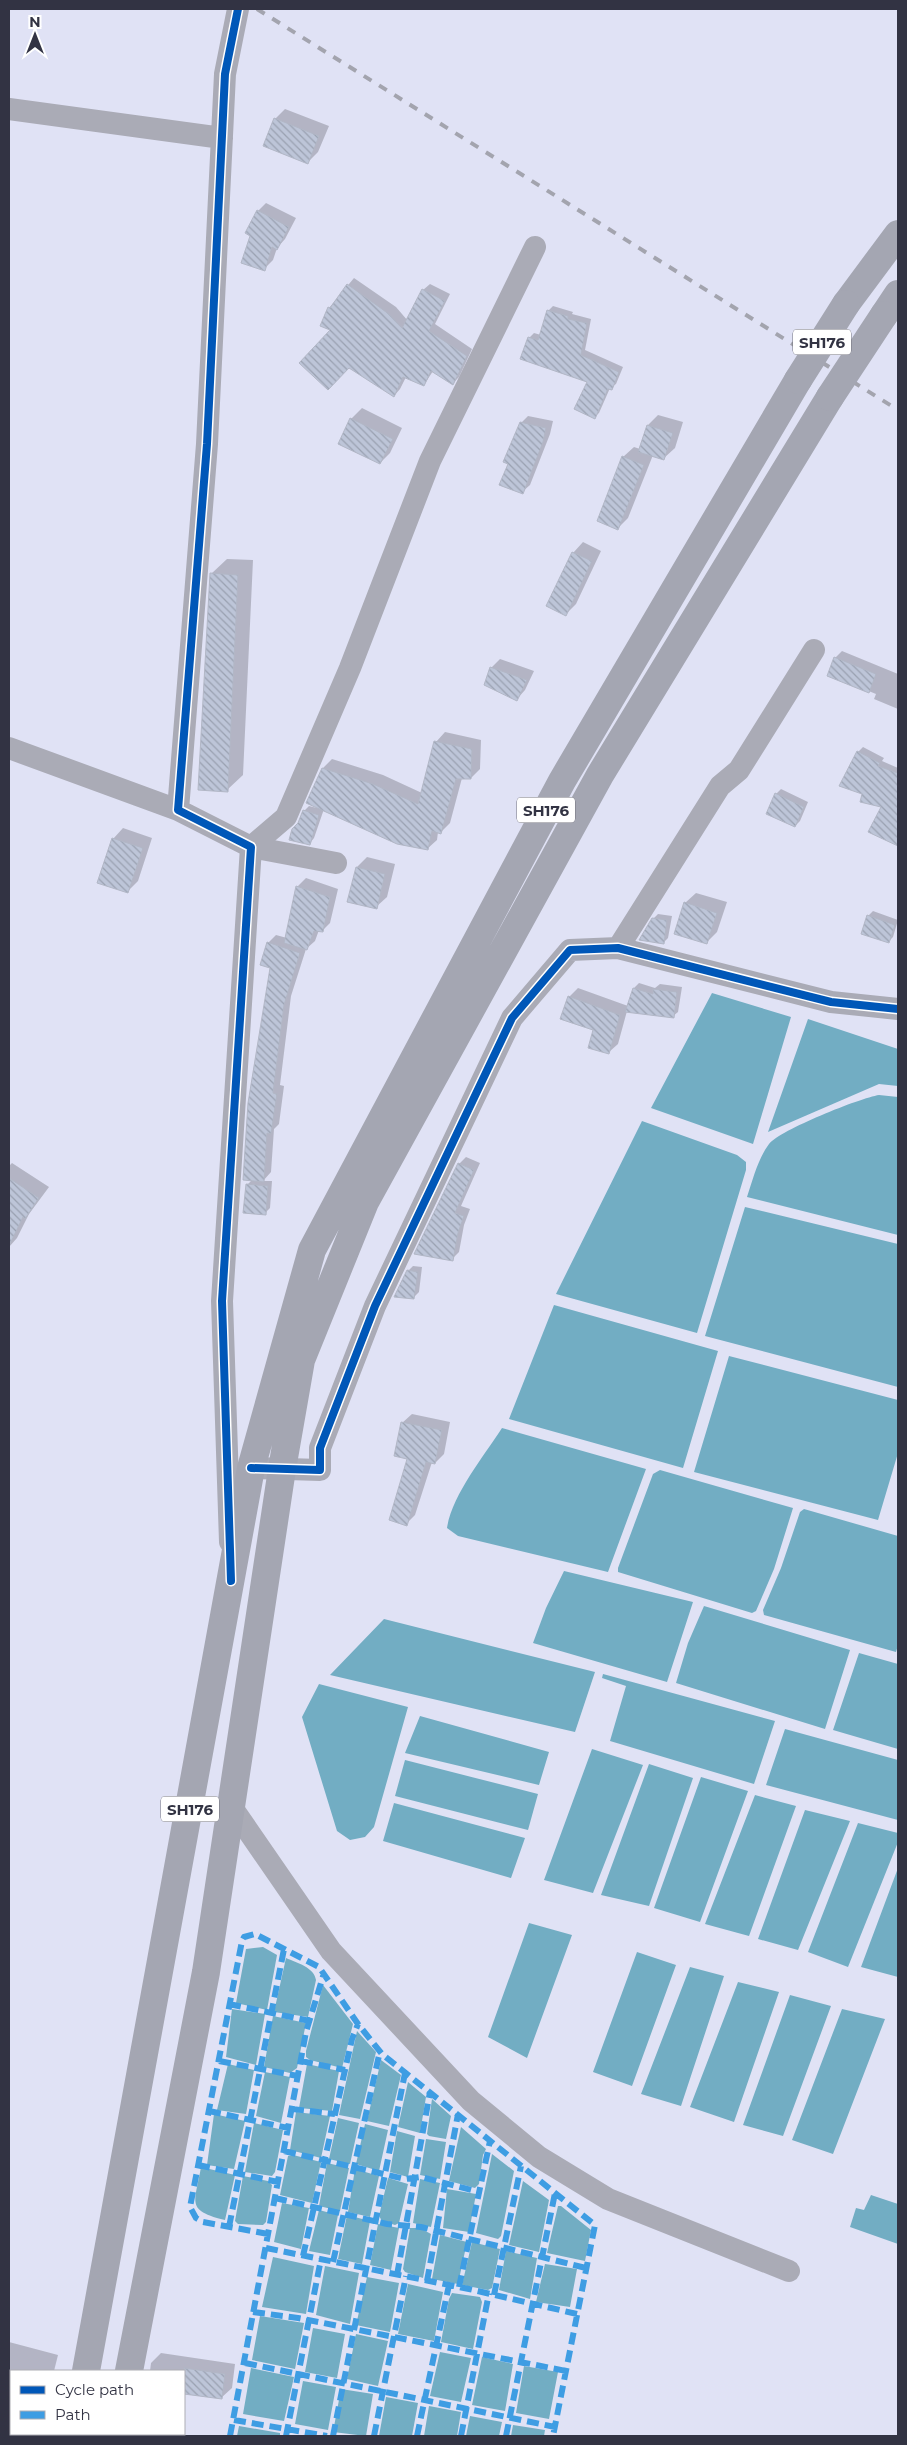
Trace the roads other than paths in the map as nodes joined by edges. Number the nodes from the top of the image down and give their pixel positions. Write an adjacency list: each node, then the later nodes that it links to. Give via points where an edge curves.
1 (238, 9): 3 (street, via 225,74)
2 (9, 109): 3 (street)
3 (222, 138): 9 (street, via 208,444)
4 (898, 234): 14 (main road, SH176, bridge, via 846,304 798,380 562,780 312,1250)
5 (535, 247): 10 (street, via 430,461 350,668 286,817)
6 (891, 305): 15 (main road, bridge, via 830,397 600,774 365,1202 301,1360)
7 (814, 650): 12 (street, via 739,770 720,786)
8 (9, 748): 9 (street)
9 (178, 810): 10 (street)
10 (251, 847): 11 (street); 16 (street, via 222,1301)
11 (336, 863)
12 (618, 948): 13 (street, via 831,1002); 15 (street, via 570,950 512,1018 375,1306 320,1448 320,1470)
13 (898, 1009)
14 (251, 1468): 15 (street); 16 (main road, SH176)
15 (282, 1469): 17 (main road)
16 (231, 1581): 19 (main road, SH176)
17 (231, 1806): 18 (street, via 331,1951 471,2101 540,2158 608,2199); 20 (main road, via 206,1972)
18 (789, 2271)
19 (86, 2370)
20 (129, 2370)

